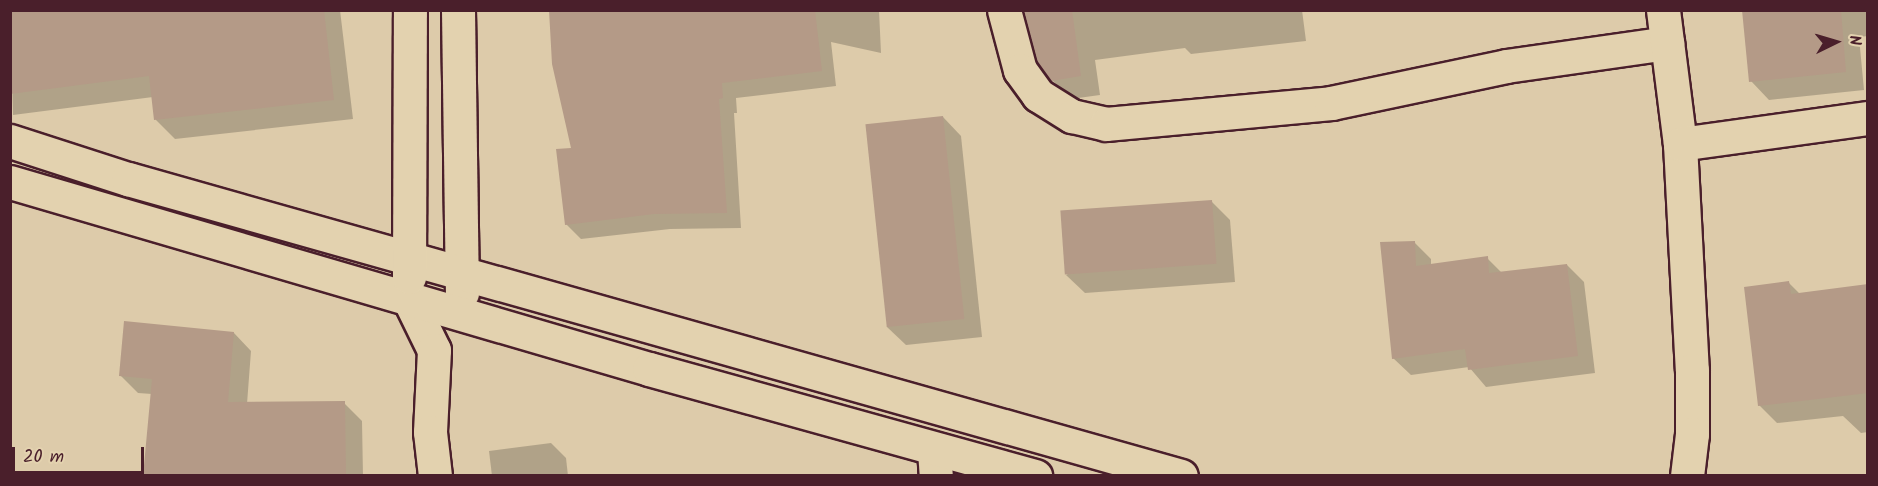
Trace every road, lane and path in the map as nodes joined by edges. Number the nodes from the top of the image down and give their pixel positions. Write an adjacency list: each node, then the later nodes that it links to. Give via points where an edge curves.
1 (410, 10): 10 (street)
2 (458, 10): 11 (street)
3 (1005, 10): 5 (street, via 1020,70 1038,95 1072,116 1106,124 1332,103 1506,66)
4 (1663, 10): 5 (street)
5 (1667, 43): 8 (street)
6 (1868, 118): 8 (street)
7 (10, 141): 10 (street, via 128,179)
8 (1680, 144): 19 (street, via 1692,370 1692,434)
9 (10, 182): 12 (street)
10 (409, 257): 11 (street); 12 (street)
11 (462, 271): 13 (street); 18 (street, via 927,407)
12 (408, 297): 13 (street); 14 (street)
13 (462, 312): 14 (street); 15 (street)
14 (434, 350): 16 (street, via 430,432)
15 (935, 463): 17 (street)
16 (435, 476)
17 (1035, 476)
18 (1181, 476)
19 (1687, 476)

